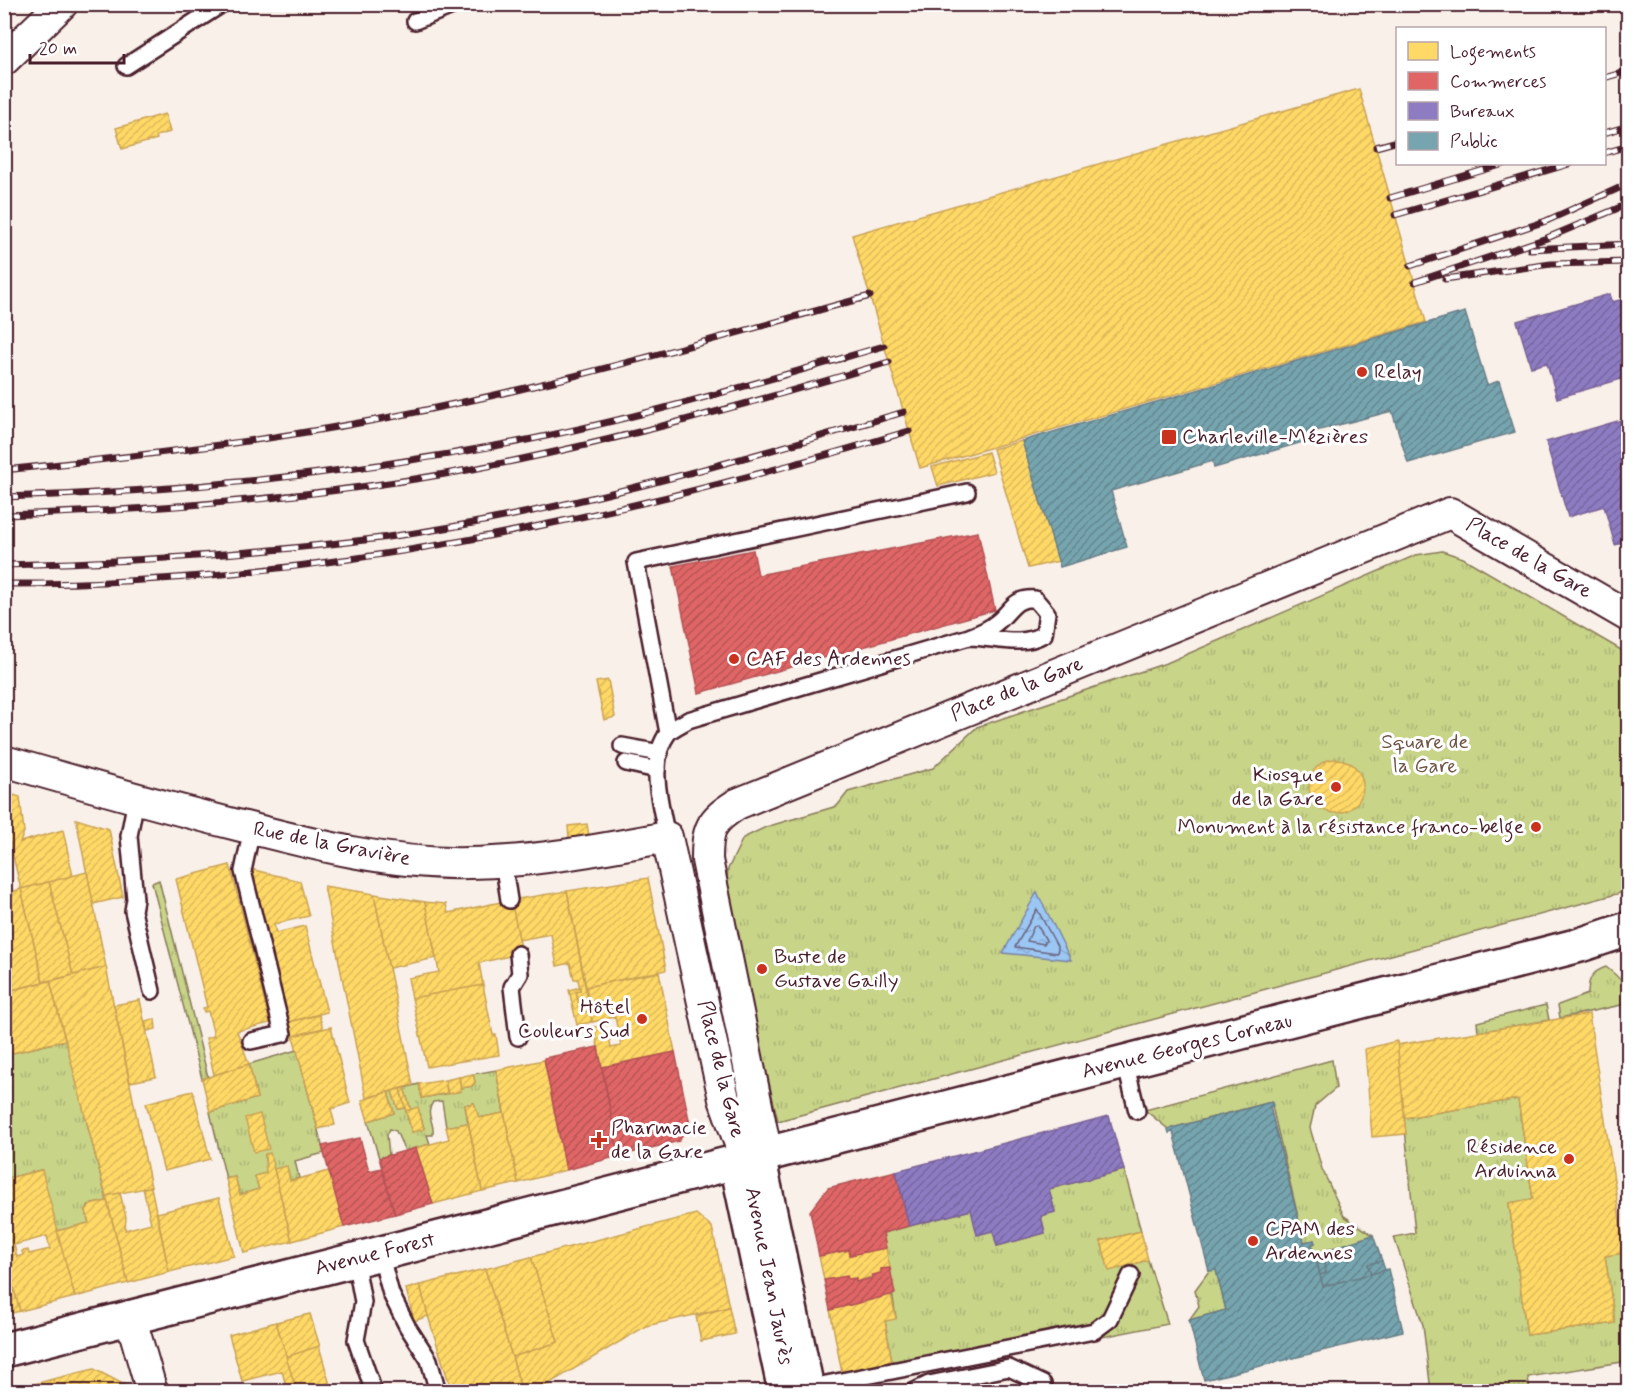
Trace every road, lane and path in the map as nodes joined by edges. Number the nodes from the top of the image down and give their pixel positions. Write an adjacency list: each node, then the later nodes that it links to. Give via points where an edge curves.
1 (62, 4): 5 (street)
2 (222, 4): 6 (lane)
3 (457, 4): 4 (lane)
4 (415, 21)
5 (4, 60)
6 (126, 66)
7 (967, 492): 10 (lane, via 636,562)
8 (1629, 616): 28 (street, Place de la Gare, via 1450,513 736,804 716,817 707,836 707,860)
9 (969, 637): 9 (lane, via 1034,640 1044,634 1047,613 1035,599 1026,598 1012,605 988,629); 10 (lane, via 688,720)
10 (668, 733): 12 (lane)
11 (622, 746): 12 (lane)
12 (660, 753): 15 (lane)
13 (4, 761): 16 (street, Rue de la Gravière)
14 (626, 763): 15 (lane)
15 (657, 770): 18 (lane)
16 (136, 799): 17 (street, Rue de la Gravière); 23 (lane, via 129,836 133,911)
17 (252, 829): 19 (street, Rue de la Gravière, via 383,858); 25 (lane, via 243,871 283,1034)
18 (667, 837): 19 (street, Rue de la Gravière, via 556,857); 28 (street, Place de la Gare, via 724,1099)
19 (503, 861): 20 (lane)
20 (509, 900)
21 (1629, 928): 26 (main road, Avenue Georges Corneau, via 1580,945)
22 (518, 954): 24 (lane, via 520,974 512,987)
23 (152, 991)
24 (518, 1037)
25 (251, 1041)
26 (1125, 1062): 27 (lane); 28 (main road, Avenue Georges Corneau)
27 (1137, 1111)
28 (747, 1160): 29 (main road, Avenue Forest); 33 (main road, Avenue Jean Jaurès); 37 (lane)
29 (367, 1256): 31 (main road, Avenue Forest); 35 (lane, via 356,1340); 36 (lane, via 429,1360)
30 (1131, 1275): 33 (lane, via 1110,1319 1094,1330)
31 (130, 1316): 32 (main road, Avenue Forest); 34 (street)
32 (4, 1350)
33 (808, 1390)
34 (152, 1392)
35 (374, 1392)
36 (438, 1392)
37 (776, 1392)
38 (913, 1392): 39 (lane, via 928,1384 1009,1368 1043,1384)
39 (1045, 1392)

